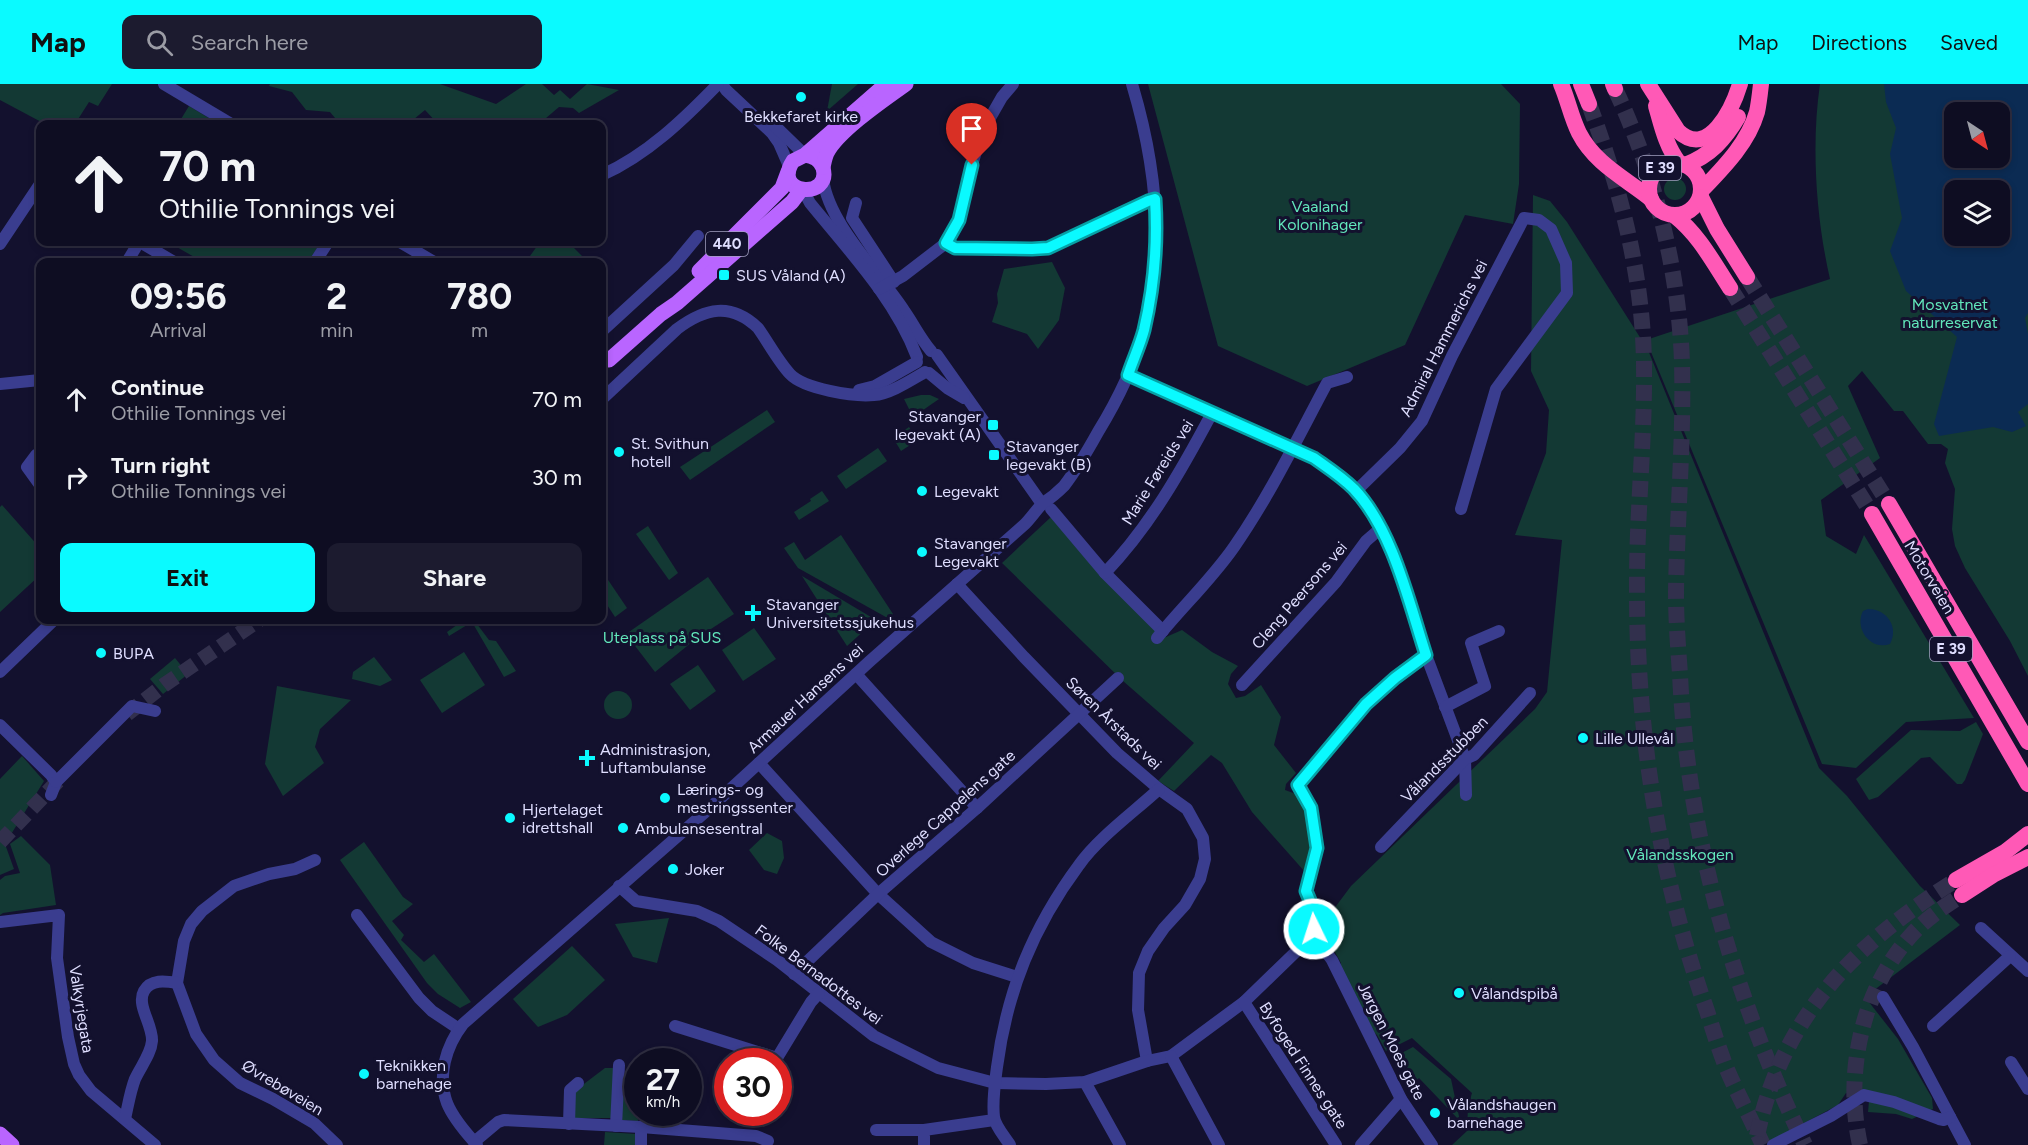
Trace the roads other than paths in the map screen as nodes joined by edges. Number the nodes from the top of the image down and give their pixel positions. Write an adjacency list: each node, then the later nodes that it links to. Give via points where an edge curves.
1 (164, 84): 15 (street)
2 (720, 84): 18 (street, via 772,133); 19 (street, via 655,143)
3 (728, 84): 16 (street)
4 (886, 84): 16 (main road, 440)
5 (906, 84): 20 (main road, via 833,144 826,154)
6 (1013, 84): 29 (street, via 982,132 959,220)
7 (1132, 84): 24 (street, Armauer Hansens vei, via 1146,133)
8 (1561, 84): 25 (highway, E 39, via 1578,131 1593,154)
9 (1581, 84): 14 (highway)
10 (1740, 84): 13 (highway, E 39, via 1726,118 1712,133 1698,138 1684,136 1678,130)
11 (1746, 84): 17 (highway, E 39, via 1742,106 1731,129 1709,153)
12 (1761, 84): 23 (highway, E 39, via 1758,110 1745,139)
13 (1649, 87): 17 (highway, E 39, via 1665,140)
14 (1589, 104)
15 (224, 120)
16 (805, 155): 18 (main road, 440, via 798,157); 20 (main road, via 816,158)
17 (1682, 164): 23 (highway, E 39, via 1698,175); 25 (highway, E 39, via 1664,166 1652,176)
18 (789, 169): 22 (main road, via 791,183); 38 (main road, 440, via 782,188 673,297)
19 (606, 173)
20 (823, 173): 22 (main road, 440, via 815,188); 36 (street, via 824,191 838,220)
21 (36, 190): 30 (street)
22 (802, 190): 36 (street); 38 (main road, 440)
23 (1701, 193): 27 (highway, E 39, via 1691,211); 35 (highway, E 39, via 1717,229)
24 (1155, 199): 29 (street, via 1048,248 955,248); 44 (street, Armauer Hansens vei, via 1157,235 1152,282 1143,332)
25 (1651, 199): 27 (highway, E 39, via 1660,211)
26 (856, 203): 36 (street, via 852,218)
27 (1675, 216): 37 (highway, E 39, via 1701,243)
28 (698, 236): 39 (street, via 674,265)
29 (946, 243): 36 (street)
30 (0, 244)
31 (147, 246): 33 (street)
32 (406, 246): 34 (street)
33 (167, 258)
34 (427, 258)
35 (1747, 277)
36 (886, 285): 40 (street, via 920,339); 42 (street)
37 (1730, 288)
38 (661, 314): 41 (main road, 440)
39 (606, 328)
40 (934, 353): 42 (street, via 923,351); 43 (street, via 938,366); 50 (street)
41 (609, 360)
42 (917, 360): 43 (street, via 919,368); 48 (street, via 875,386)
43 (927, 372): 48 (street, via 876,395); 50 (street)
44 (1128, 375): 51 (street); 57 (street, Armauer Hansens vei, via 1079,464)
45 (1347, 377): 52 (street, via 1328,383)
46 (36, 381): 47 (street)
47 (0, 384)
48 (847, 393): 49 (street, via 814,387 791,375 758,328 737,313 723,310 690,319)
49 (606, 395)
50 (969, 401): 57 (street)
51 (1212, 413): 52 (street); 61 (street, Marie Føreids vei, via 1150,520)
52 (1293, 449): 55 (street, via 1341,476); 61 (street, via 1234,546 1160,634)
53 (36, 455): 54 (street, via 27,467)
54 (36, 479)
55 (1356, 491): 58 (street, Admiral Hammerichs vei, via 1422,421 1524,218 1539,220 1551,230 1566,263 1567,293 1496,389); 60 (street)
56 (1889, 504): 75 (highway, Motorveien / E 39)
57 (1047, 507): 61 (street); 62 (street, Armauer Hansens vei)
58 (1461, 508)
59 (1872, 514): 79 (highway, Motorveien / E 39)
60 (1381, 528): 65 (street); 69 (street, Cleng Peersons vei)
61 (1105, 573)
62 (957, 584): 67 (street, Armauer Hansens vei); 73 (street, Søren Årstads vei)
63 (50, 624): 66 (street)
64 (1499, 631): 71 (street, via 1471,643 1485,686)
65 (1426, 655): 71 (street); 101 (street, Folke Bernadottes vei, via 1366,704 1298,785 1311,808 1317,848 1306,891 1316,915 1314,929 1307,941)
66 (0, 672)
67 (856, 674): 77 (street, Armauer Hansens vei); 83 (street)
68 (1118, 678): 73 (street, Overlege Cappelens gate)
69 (1242, 685)
70 (1530, 693): 76 (street, Vålandsstubben, via 1474,755)
71 (1445, 707): 76 (street)
72 (155, 711): 78 (street, via 132,706)
73 (1078, 713): 80 (street, Søren Årstads vei); 83 (street, Overlege Cappelens gate)
74 (0, 724): 78 (street)
75 (2028, 742)
76 (1465, 759): 82 (street); 85 (street, Vålandsstubben)
77 (759, 764): 88 (street, Armauer Hansens vei); 89 (street)
78 (56, 782): 81 (street)
79 (2028, 784)
80 (1159, 789): 97 (street, via 1080,863 1044,918); 108 (street, Søren Årstads vei, via 1187,809 1203,838 1205,859 1195,888 1148,951 1139,973 1138,1010)
81 (51, 795)
82 (1466, 795)
83 (977, 808): 89 (street, Overlege Cappelens gate)
84 (2028, 834): 86 (highway, via 1959,887)
85 (1381, 847)
86 (2028, 857)
87 (315, 860): 98 (street, Øvrebøveien, via 234,886 207,906 191,924 184,941)
88 (619, 886): 96 (street, Folke Bernadottes vei, via 636,901 709,916); 104 (street, Armauer Hansens vei)
89 (878, 894): 96 (street, Overlege Cappelens gate); 97 (street, via 931,942 973,963)
90 (357, 915): 104 (street, via 418,998)
91 (0, 922): 117 (street, Valkyrjegata, via 59,915 57,958 74,1064 91,1091)
92 (1981, 928): 94 (street)
93 (1326, 952): 115 (street, Jørgen Moes gate)
94 (2010, 956): 95 (street); 103 (street)
95 (2028, 971)
96 (794, 974): 99 (street, Folke Bernadottes vei)
97 (1017, 977): 113 (street, via 1002,1031)
98 (177, 983): 117 (street, via 158,981 143,993 151,1048 131,1092); 129 (street, Øvrebøveien, via 196,1034 214,1060 240,1083 314,1123)
99 (819, 993): 106 (street); 113 (street, Folke Bernadottes vei, via 874,1036 938,1068)
100 (1883, 997): 116 (street)
101 (1244, 1002): 107 (street, Folke Bernadottes vei); 135 (street, Byfoged Finnes gate)
102 (675, 1026): 105 (street)
103 (1933, 1026)
104 (459, 1029): 126 (street, Armauer Hansens vei, via 446,1055 447,1102)
105 (741, 1048)
106 (784, 1048)
107 (1171, 1056): 108 (street, Folke Bernadottes vei); 134 (street)
108 (1147, 1061): 111 (street, Folke Bernadottes vei)
109 (2011, 1062): 114 (street)
110 (619, 1065): 120 (street)
111 (1085, 1082): 113 (street, Folke Bernadottes vei); 133 (street)
112 (578, 1083): 119 (street, via 570,1090)
113 (995, 1083): 118 (street)
114 (2028, 1089)
115 (1401, 1099): 136 (street); 137 (street, Jørgen Moes gate)
116 (1950, 1117): 138 (street, via 1939,1119 1864,1095); 139 (street)
117 (125, 1119): 128 (street, Valkyrjegata)
118 (994, 1119): 123 (street); 132 (street)
119 (569, 1124): 120 (street); 126 (street, via 504,1120)
120 (616, 1126): 121 (street)
121 (641, 1127): 125 (street, via 756,1136); 130 (street)
122 (876, 1130): 123 (street)
123 (924, 1130): 131 (street)
124 (0, 1134): 127 (main road)
125 (768, 1141)
126 (475, 1144)
127 (12, 1145)
128 (154, 1145)
129 (337, 1145)
130 (641, 1145)
131 (924, 1145)
132 (1010, 1145)
133 (1120, 1145)
134 (1220, 1145)
135 (1336, 1145)
136 (1361, 1145)
137 (1432, 1145)
138 (1773, 1145)
139 (1965, 1145)

